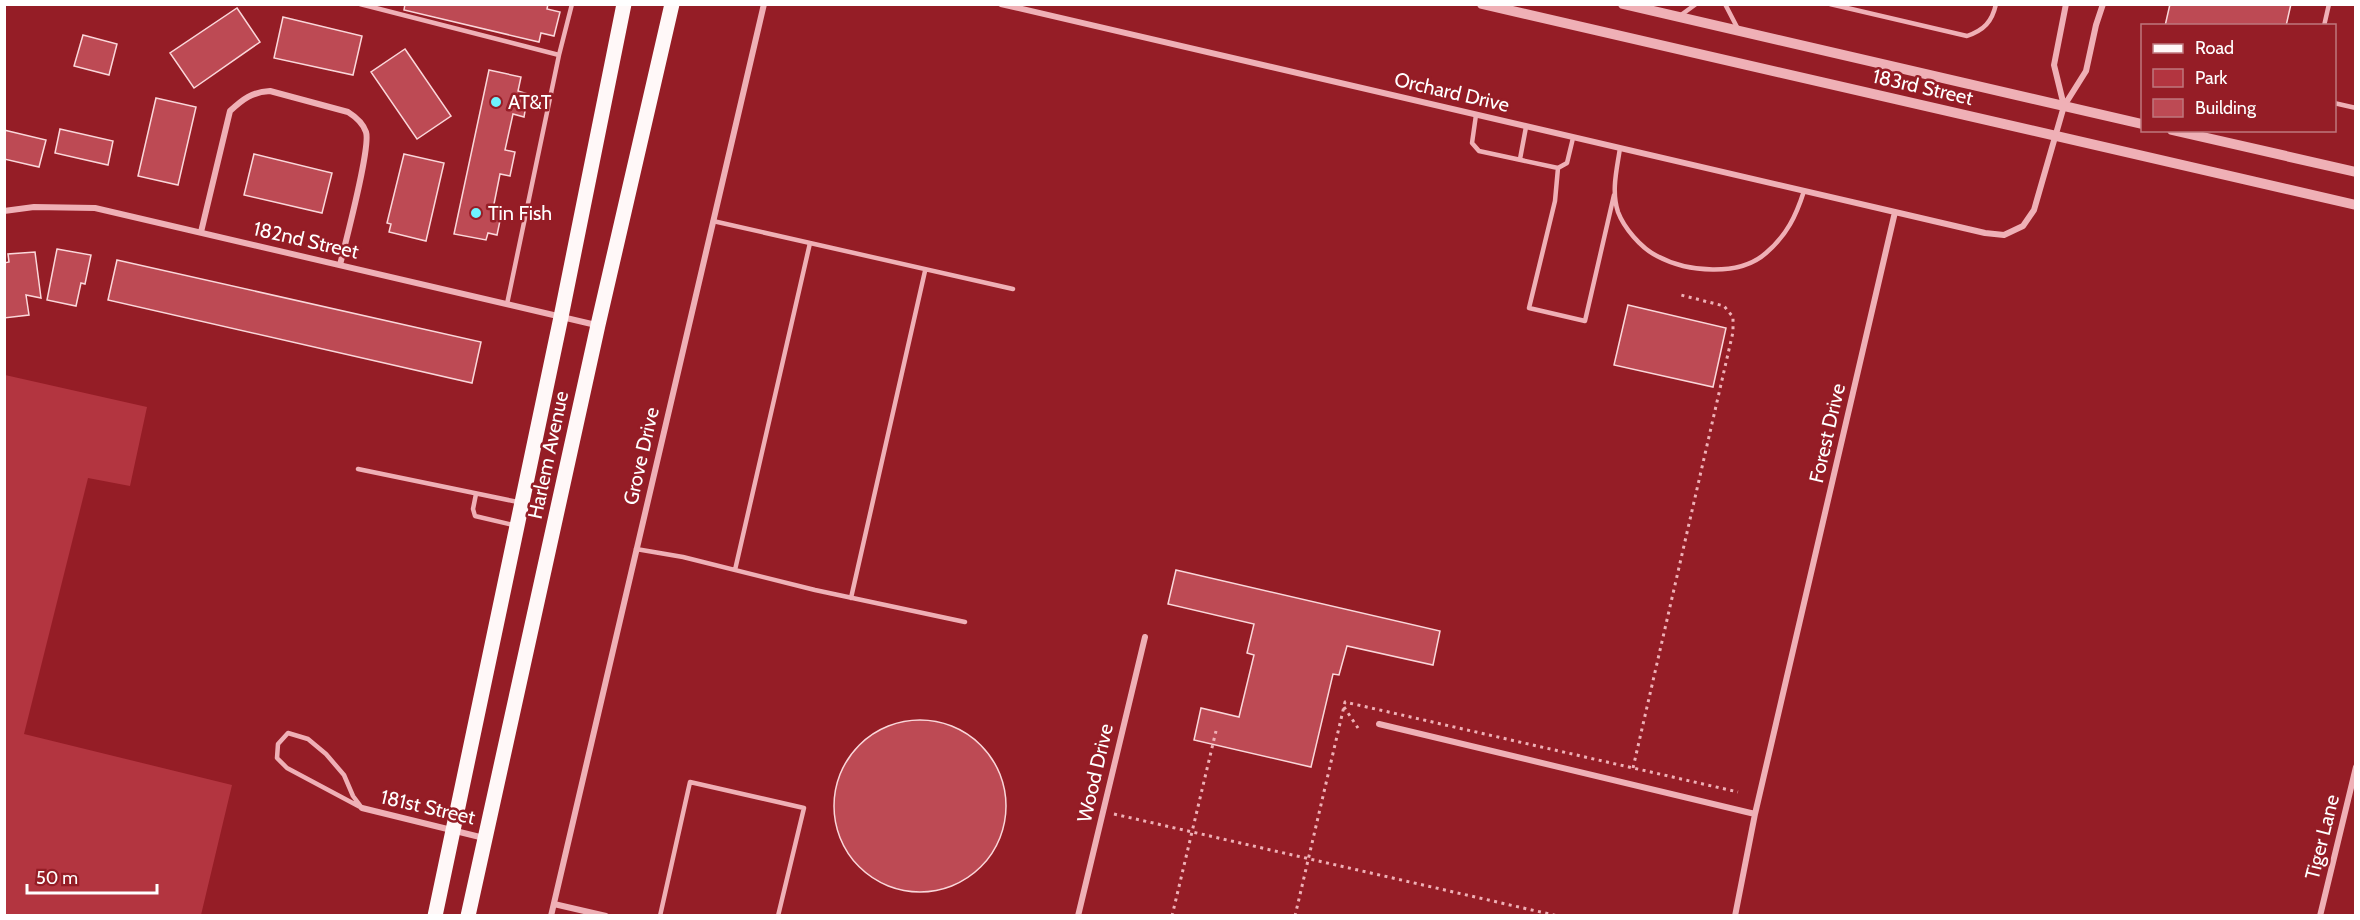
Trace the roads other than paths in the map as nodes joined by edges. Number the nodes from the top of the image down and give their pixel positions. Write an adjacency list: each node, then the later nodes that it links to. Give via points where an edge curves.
1 (360, 4): 19 (lane)
2 (572, 4): 19 (lane)
3 (624, 4): 45 (main road, Harlem Avenue)
4 (672, 4): 46 (main road, Harlem Avenue)
5 (764, 4): 38 (street, Grove Drive)
6 (1001, 4): 23 (street, Orchard Drive)
7 (1482, 4): 27 (street, 183rd Street)
8 (1623, 4): 16 (street, 183rd Street)
9 (1696, 4): 16 (lane)
10 (1725, 4): 18 (lane)
11 (1830, 4): 12 (lane, via 1967,36 1983,30 1994,15)
12 (1996, 4)
13 (2066, 4): 21 (street, via 2054,65)
14 (2103, 4): 21 (street, via 2086,71)
15 (2330, 4): 17 (lane)
16 (1678, 17): 18 (street, 183rd Street)
17 (2325, 24)
18 (1740, 31): 21 (street, 183rd Street)
19 (560, 55): 44 (lane)
20 (2336, 103): 22 (lane)
21 (2064, 106): 24 (street, 183rd Street); 27 (street)
22 (2355, 108)
23 (1476, 115): 25 (street, Orchard Drive); 30 (lane, via 1472,137 1479,151)
24 (2141, 124)
25 (1526, 127): 28 (street, Orchard Drive); 30 (lane)
26 (2181, 132): 32 (street)
27 (2056, 136): 35 (street, 183rd Street); 37 (street, via 2034,210 2023,226 2004,235)
28 (1573, 138): 29 (street, Orchard Drive); 31 (lane, via 1567,163)
29 (1620, 148): 33 (street, Orchard Drive); 34 (lane)
30 (1520, 159): 31 (lane)
31 (1558, 168): 34 (lane, via 1555,201 1529,308 1585,321)
32 (2355, 172)
33 (1804, 191): 34 (lane, via 1796,218 1765,254 1742,266 1717,270 1656,256 1636,240 1618,213); 37 (street, Orchard Drive)
34 (1614, 195)
35 (2355, 205)
36 (4, 211): 39 (street, 182nd Street, via 34,207 95,208)
37 (1894, 212): 59 (street, Forest Drive)
38 (713, 220): 40 (lane); 51 (street, Grove Drive)
39 (201, 232): 41 (street, 182nd Street); 41 (street, via 230,111 243,98 270,91 348,112 367,134)
40 (810, 243): 42 (lane); 52 (lane)
41 (340, 265): 44 (street, 182nd Street)
42 (925, 271): 43 (lane); 53 (lane)
43 (1013, 289)
44 (507, 304): 45 (street, 182nd Street)
45 (561, 316): 46 (street, 182nd Street); 49 (main road, Harlem Avenue)
46 (598, 325): 61 (main road, Harlem Avenue)
47 (358, 469): 48 (lane)
48 (476, 494): 49 (lane); 50 (lane, via 476,516)
49 (521, 503): 50 (main road, Harlem Avenue)
50 (516, 526): 60 (main road, Harlem Avenue)
51 (636, 549): 52 (lane); 62 (street, Grove Drive)
52 (735, 570): 53 (lane)
53 (851, 598): 54 (lane)
54 (965, 622)
55 (1145, 637): 69 (street, Wood Drive)
56 (1379, 724): 59 (street)
57 (2355, 767): 71 (street, Tiger Lane)
58 (363, 808): 58 (lane, via 287,768 277,758 278,744 288,733 308,739 344,775); 60 (street, 181st Street)
59 (1755, 814): 70 (street, Forest Drive)
60 (454, 831): 61 (street, 181st Street); 63 (main road, Harlem Avenue)
61 (485, 838): 64 (main road, Harlem Avenue)
62 (554, 904): 65 (street, Grove Drive); 66 (street)
63 (435, 915)
64 (468, 915)
65 (551, 915)
66 (606, 915)
67 (660, 915): 68 (lane, via 690,782 804,808)
68 (778, 915)
69 (1078, 915)
70 (1735, 915)
71 (2320, 915)

